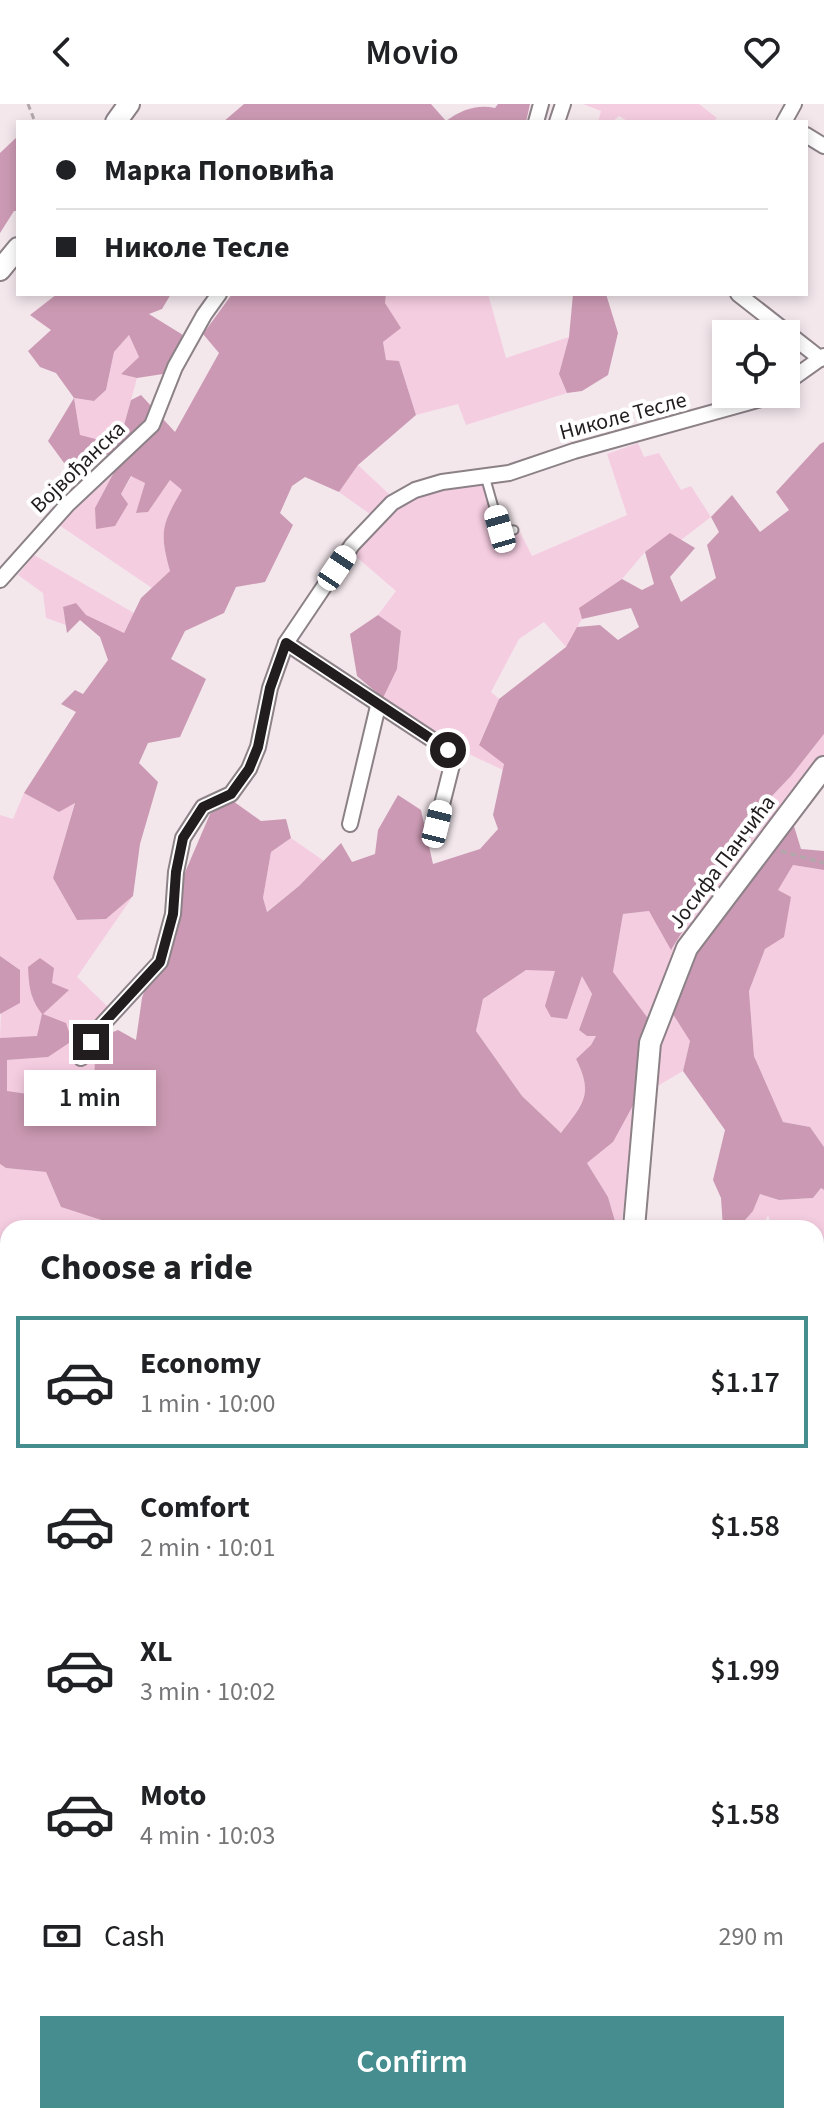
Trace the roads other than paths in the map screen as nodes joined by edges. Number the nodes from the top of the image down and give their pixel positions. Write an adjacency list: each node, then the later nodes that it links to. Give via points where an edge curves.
1 (16, 250): 2 (street)
2 (0, 270)
3 (218, 296): 10 (street, Војвођанска, via 175,367 152,425 67,505)
4 (741, 296): 5 (street)
5 (822, 358): 6 (street)
6 (800, 373)
7 (734, 408): 8 (street, Николе Тесле)
8 (485, 476): 9 (lane, via 500,529); 11 (street, Николе Тесле, via 442,482 392,503 352,545)
9 (514, 530)
10 (0, 580)
11 (286, 643): 12 (street); 16 (street, Николе Тесле, via 249,769 231,794 203,807 183,838 173,914 160,962 101,1026)
12 (378, 706): 14 (street); 15 (street, via 448,750 453,761)
13 (824, 767): 17 (street, Јосифа Панчића, via 687,948 650,1043)
14 (350, 824)
15 (437, 824)
16 (81, 1058)
17 (635, 1220)

